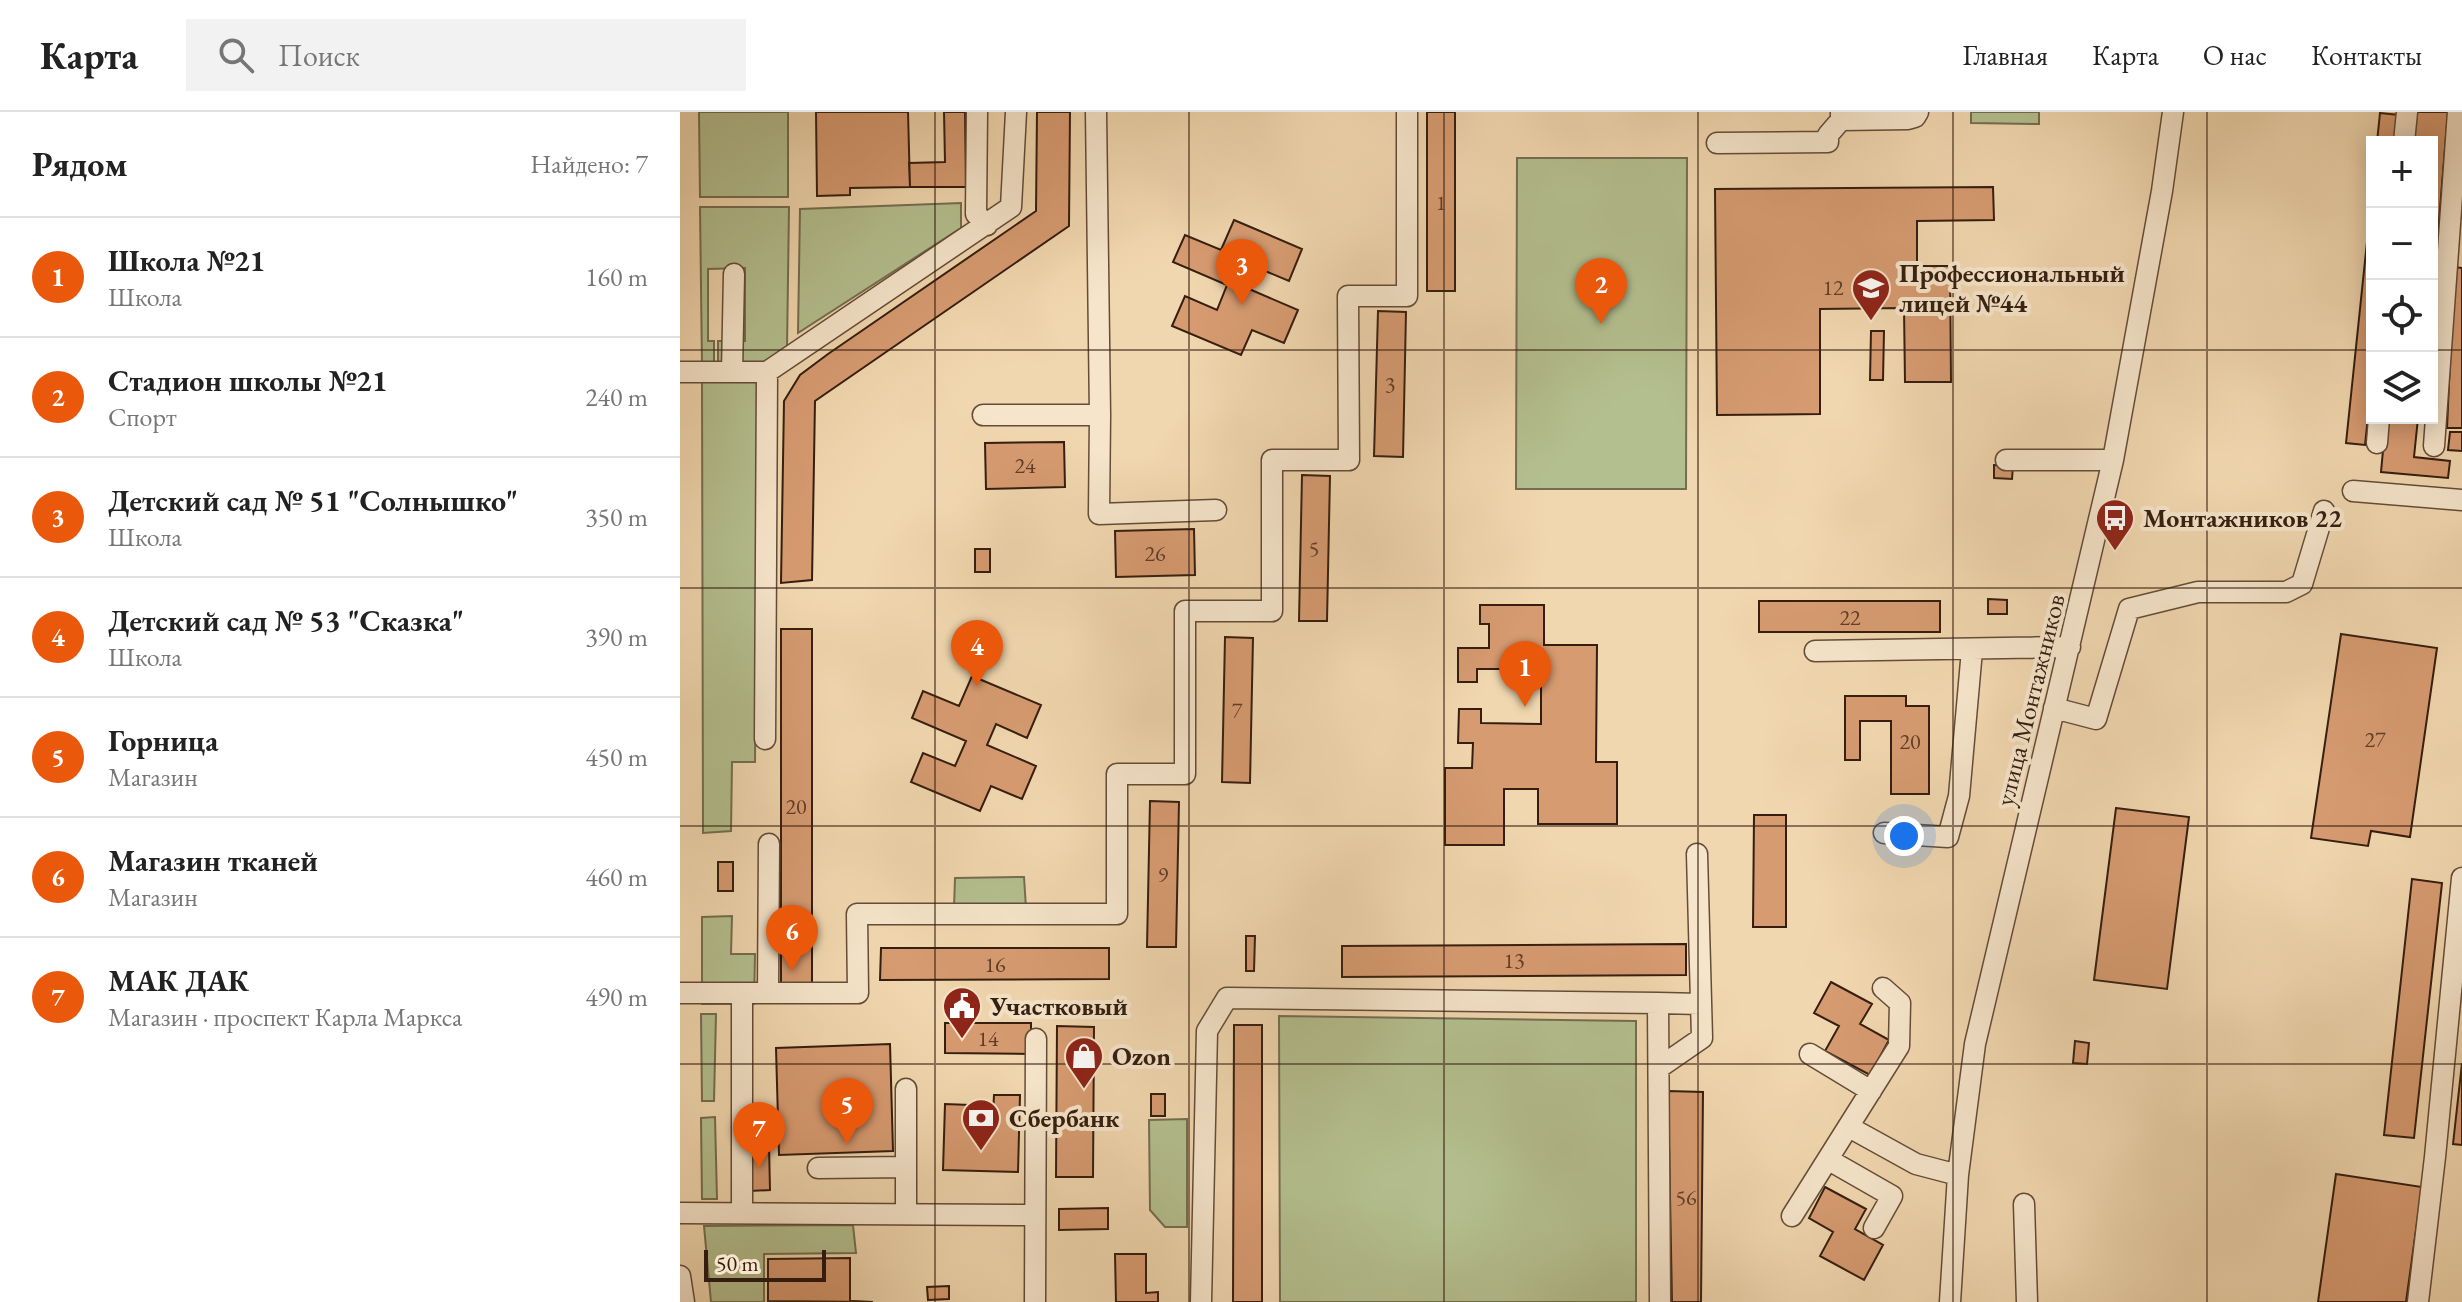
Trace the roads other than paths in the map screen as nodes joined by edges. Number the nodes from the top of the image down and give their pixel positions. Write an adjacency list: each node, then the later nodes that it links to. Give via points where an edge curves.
1 (977, 112): 12 (street, via 976,214)
2 (1016, 112): 12 (street, via 1011,207)
3 (1096, 112): 19 (street)
4 (1407, 112): 39 (street, via 1407,296 1348,296 1349,460 1272,460 1272,611 1185,611 1185,774 1117,774 1117,914 857,914 858,993)
5 (1918, 112): 9 (street, via 1908,119)
6 (2173, 112): 24 (street, улица Монтажников)
7 (2407, 112): 10 (street)
8 (2458, 112): 13 (street)
9 (1837, 122): 11 (street, via 1828,142)
10 (2405, 136)
11 (1717, 143)
12 (987, 225): 17 (street)
13 (2447, 252): 22 (street)
14 (734, 274): 16 (street)
15 (680, 372): 16 (street)
16 (732, 372): 17 (street)
17 (767, 372): 33 (street)
18 (983, 415): 19 (street)
19 (1100, 415): 27 (street, via 1099,514)
20 (2379, 424): 21 (street)
21 (2377, 443)
22 (2434, 446)
23 (2006, 460): 24 (street)
24 (2113, 460): 29 (street, улица Монтажников)
25 (2353, 491): 26 (street)
26 (2462, 500)
27 (1216, 510)
28 (2324, 511): 32 (street, via 2302,584 2286,592 2198,592 2129,609 2096,719)
29 (2070, 647): 30 (street); 32 (street, улица Монтажников)
30 (1972, 650): 31 (street); 34 (street, via 1959,796 1948,837)
31 (1815, 651)
32 (2054, 708): 53 (street, улица Монтажников, via 1975,1044)
33 (765, 739)
34 (1884, 833)
35 (769, 844): 39 (street)
36 (1697, 854): 43 (street)
37 (2462, 878): 68 (street)
38 (1883, 988): 48 (street, via 1900,1003 1899,1046)
39 (768, 992): 41 (street)
40 (680, 993): 41 (street)
41 (742, 993): 56 (street)
42 (1658, 1003): 43 (street); 46 (street); 64 (street, via 1227,998 1207,1031)
43 (1701, 1004): 46 (street, via 1702,1038)
44 (1036, 1039): 58 (street)
45 (1810, 1054): 48 (street)
46 (1660, 1067): 65 (street)
47 (906, 1089): 51 (street)
48 (1871, 1091): 49 (street)
49 (1849, 1127): 50 (street); 53 (street, via 1916,1164)
50 (1829, 1160): 59 (street); 60 (street, via 1892,1196)
51 (906, 1167): 52 (street); 57 (street)
52 (818, 1168)
53 (1958, 1175): 66 (street, улица Монтажников)
54 (2024, 1204): 67 (street)
55 (680, 1213): 56 (street)
56 (742, 1213): 57 (street)
57 (906, 1214): 58 (street)
58 (1034, 1215): 63 (street)
59 (1792, 1216)
60 (1874, 1228)
61 (680, 1276): 62 (street)
62 (684, 1302)
63 (1035, 1302)
64 (1201, 1302)
65 (1660, 1302)
66 (1950, 1302)
67 (2027, 1302)
68 (2418, 1302)

